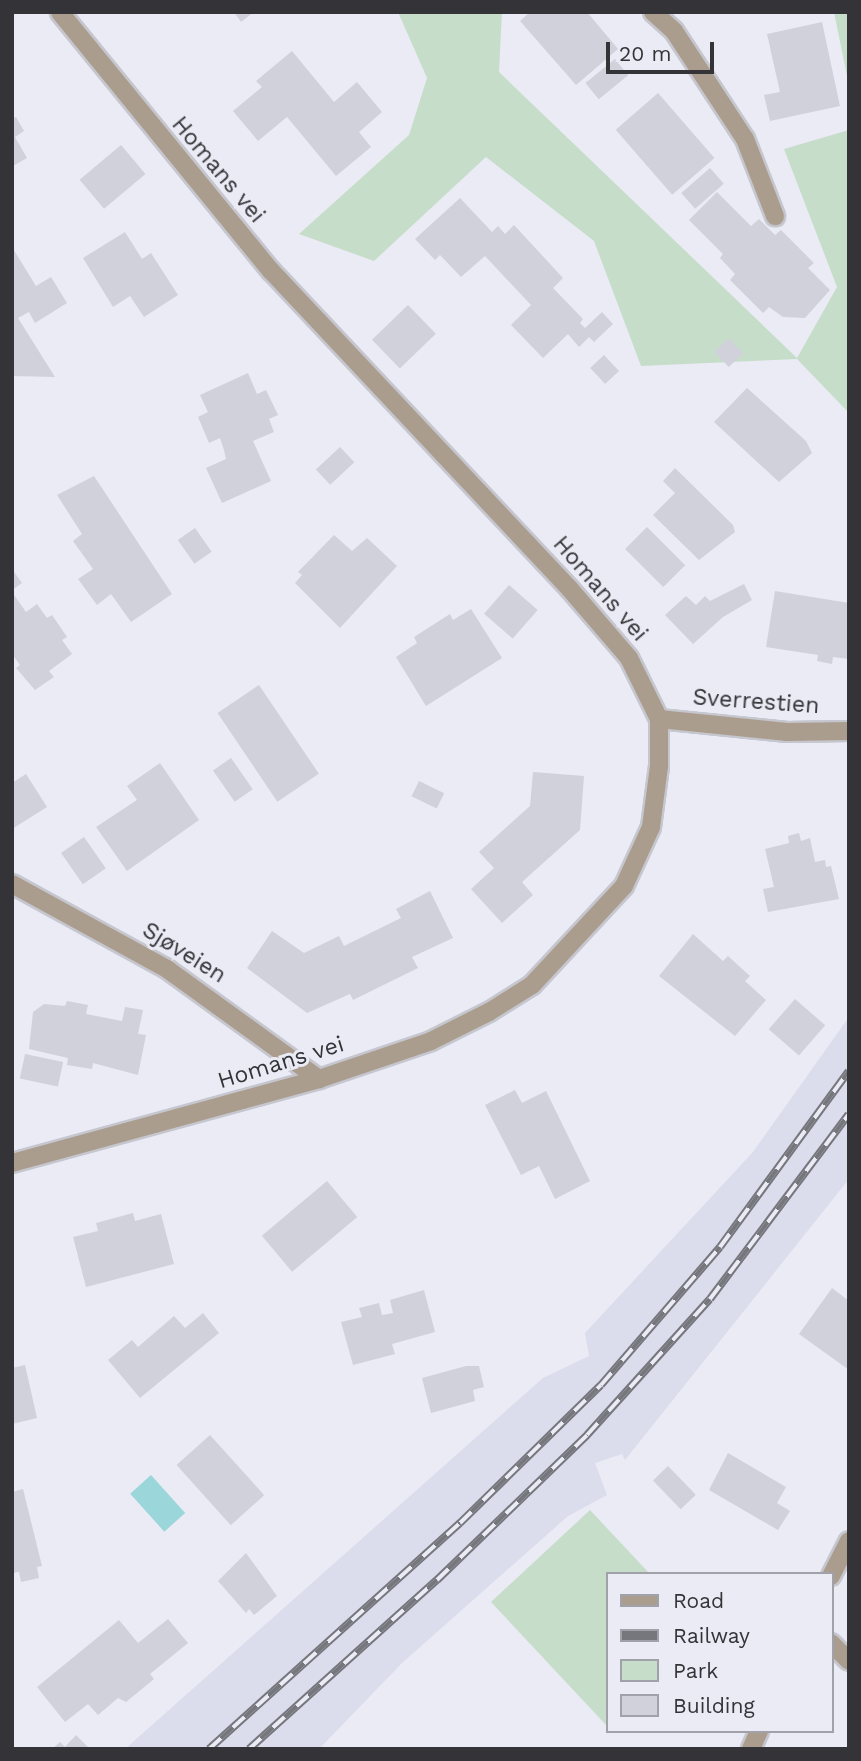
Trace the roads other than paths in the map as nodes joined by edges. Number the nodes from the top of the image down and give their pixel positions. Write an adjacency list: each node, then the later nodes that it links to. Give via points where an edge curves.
1 (60, 12): 4 (street, Homans vei, via 271,271 629,658)
2 (653, 12): 3 (street, via 674,31 746,139)
3 (775, 216)
4 (659, 719): 5 (street, Sverrestien, via 787,732); 7 (street, Homans vei, via 659,766 650,827 624,886 583,934 532,985 489,1012 431,1041)
5 (849, 731)
6 (12, 884): 7 (street, Sjøveien, via 167,969)
7 (319, 1079): 8 (street, Homans vei)
8 (12, 1163)
9 (849, 1541): 10 (street)
10 (833, 1572)
11 (833, 1645): 12 (street)
12 (849, 1661)
13 (758, 1733): 14 (street)
14 (751, 1749)

